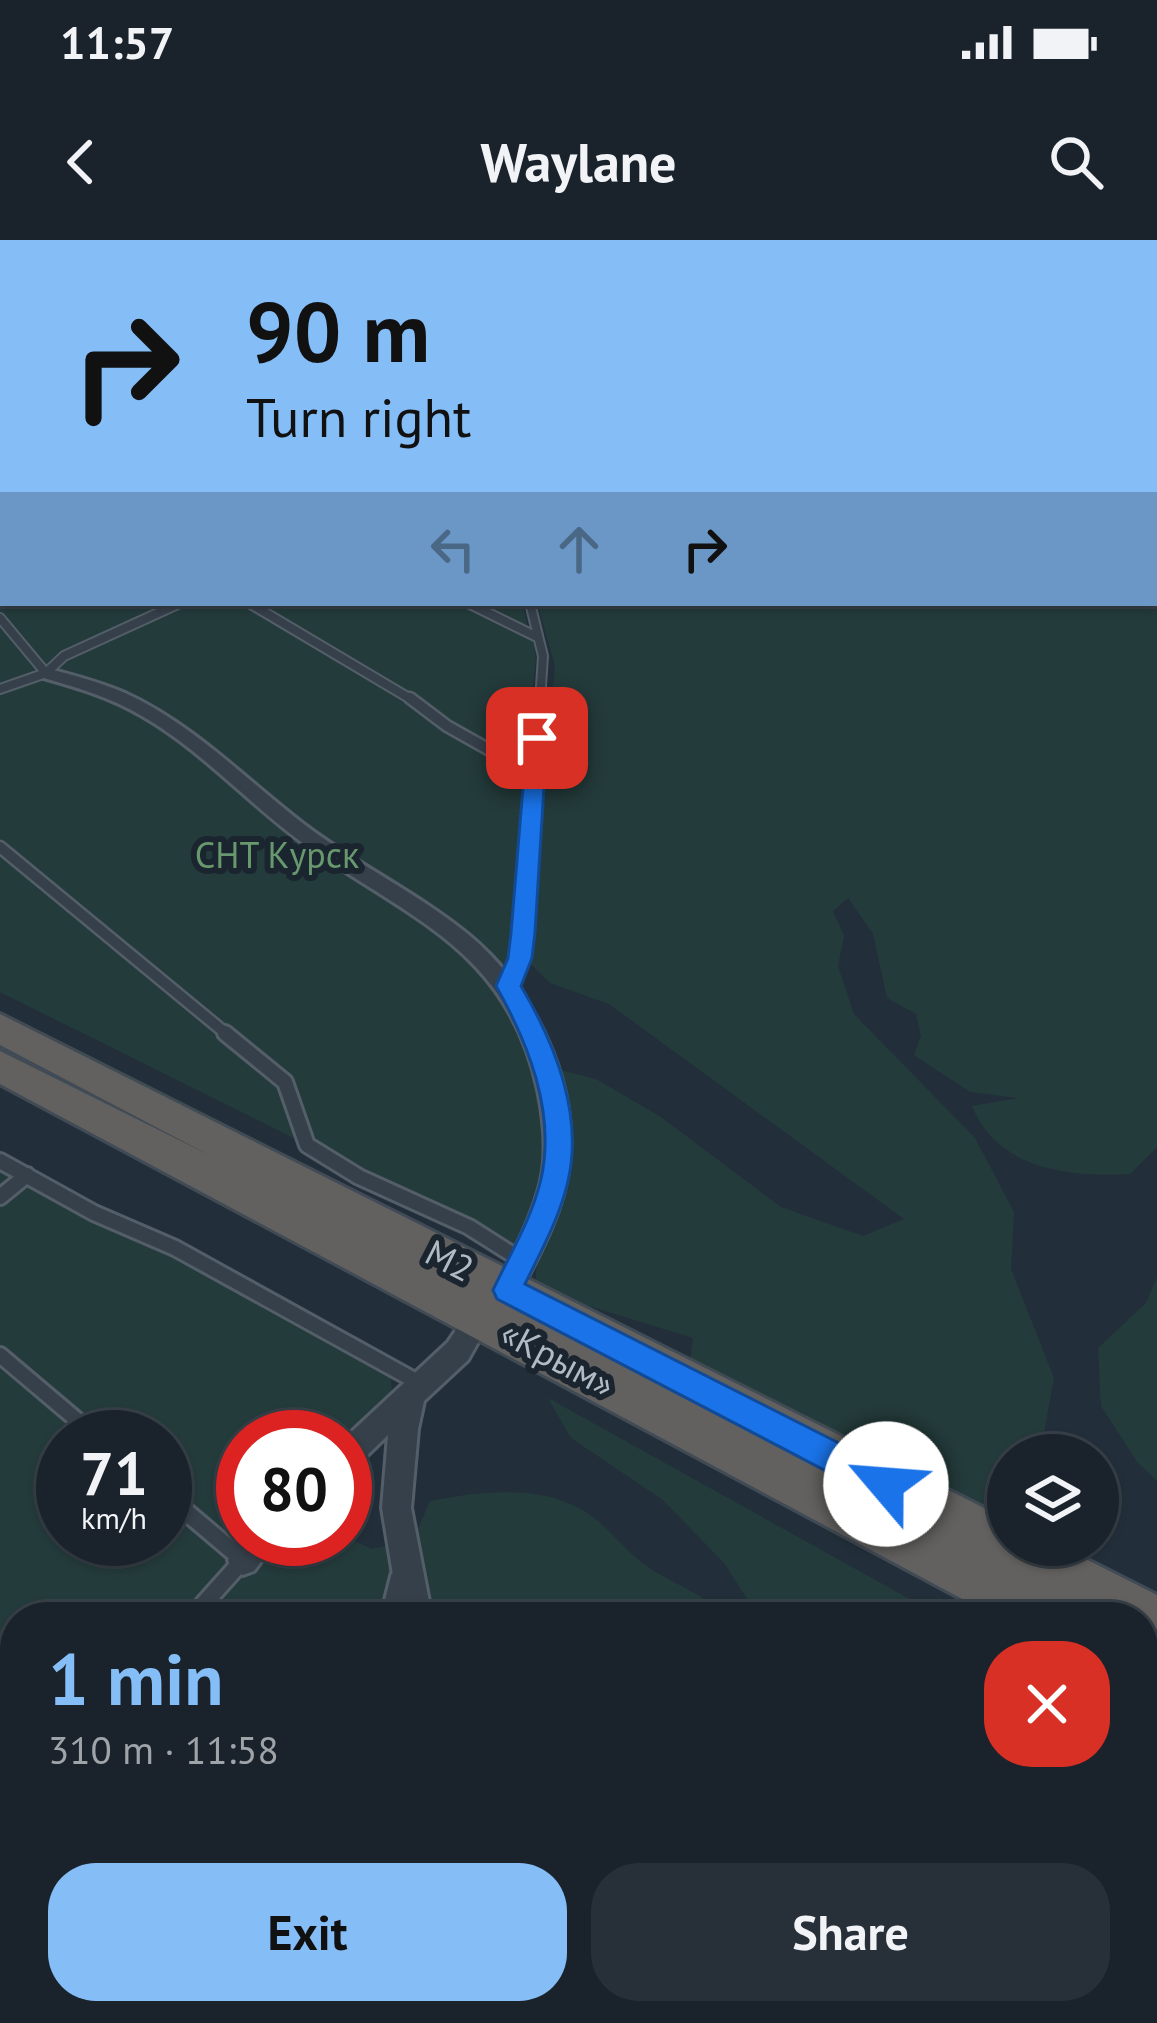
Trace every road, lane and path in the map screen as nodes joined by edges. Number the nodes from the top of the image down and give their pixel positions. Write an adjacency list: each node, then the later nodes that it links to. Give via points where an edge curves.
1 (173, 606): 7 (lane, via 64,656)
2 (254, 606): 9 (lane, via 500,753)
3 (474, 606): 6 (lane)
4 (531, 606): 6 (lane)
5 (0, 618): 7 (lane)
6 (537, 637): 9 (lane, via 543,656)
7 (46, 673): 8 (lane); 11 (street, via 164,721 304,833 470,946)
8 (0, 688)
9 (534, 785): 11 (lane, via 520,958)
10 (0, 847): 17 (lane, via 285,1082 307,1145 469,1227)
11 (509, 986): 17 (street, via 538,1036 558,1154 554,1183)
12 (0, 1028): 17 (highway, М2)
13 (0, 1066): 17 (highway, «Крым»)
14 (0, 1161): 15 (lane)
15 (27, 1175): 16 (lane); 19 (lane, via 175,1248)
16 (0, 1197)
17 (502, 1289): 19 (street); 27 (highway, «Крым»); 28 (highway, М2)
18 (0, 1355): 20 (lane)
19 (417, 1392): 21 (street); 22 (street, via 394,1489)
20 (65, 1410)
21 (372, 1433)
22 (401, 1558): 25 (lane); 26 (street)
23 (238, 1566): 24 (lane)
24 (206, 1602)
25 (392, 1602)
26 (412, 1602)
27 (1027, 1602)
28 (1114, 1602)

